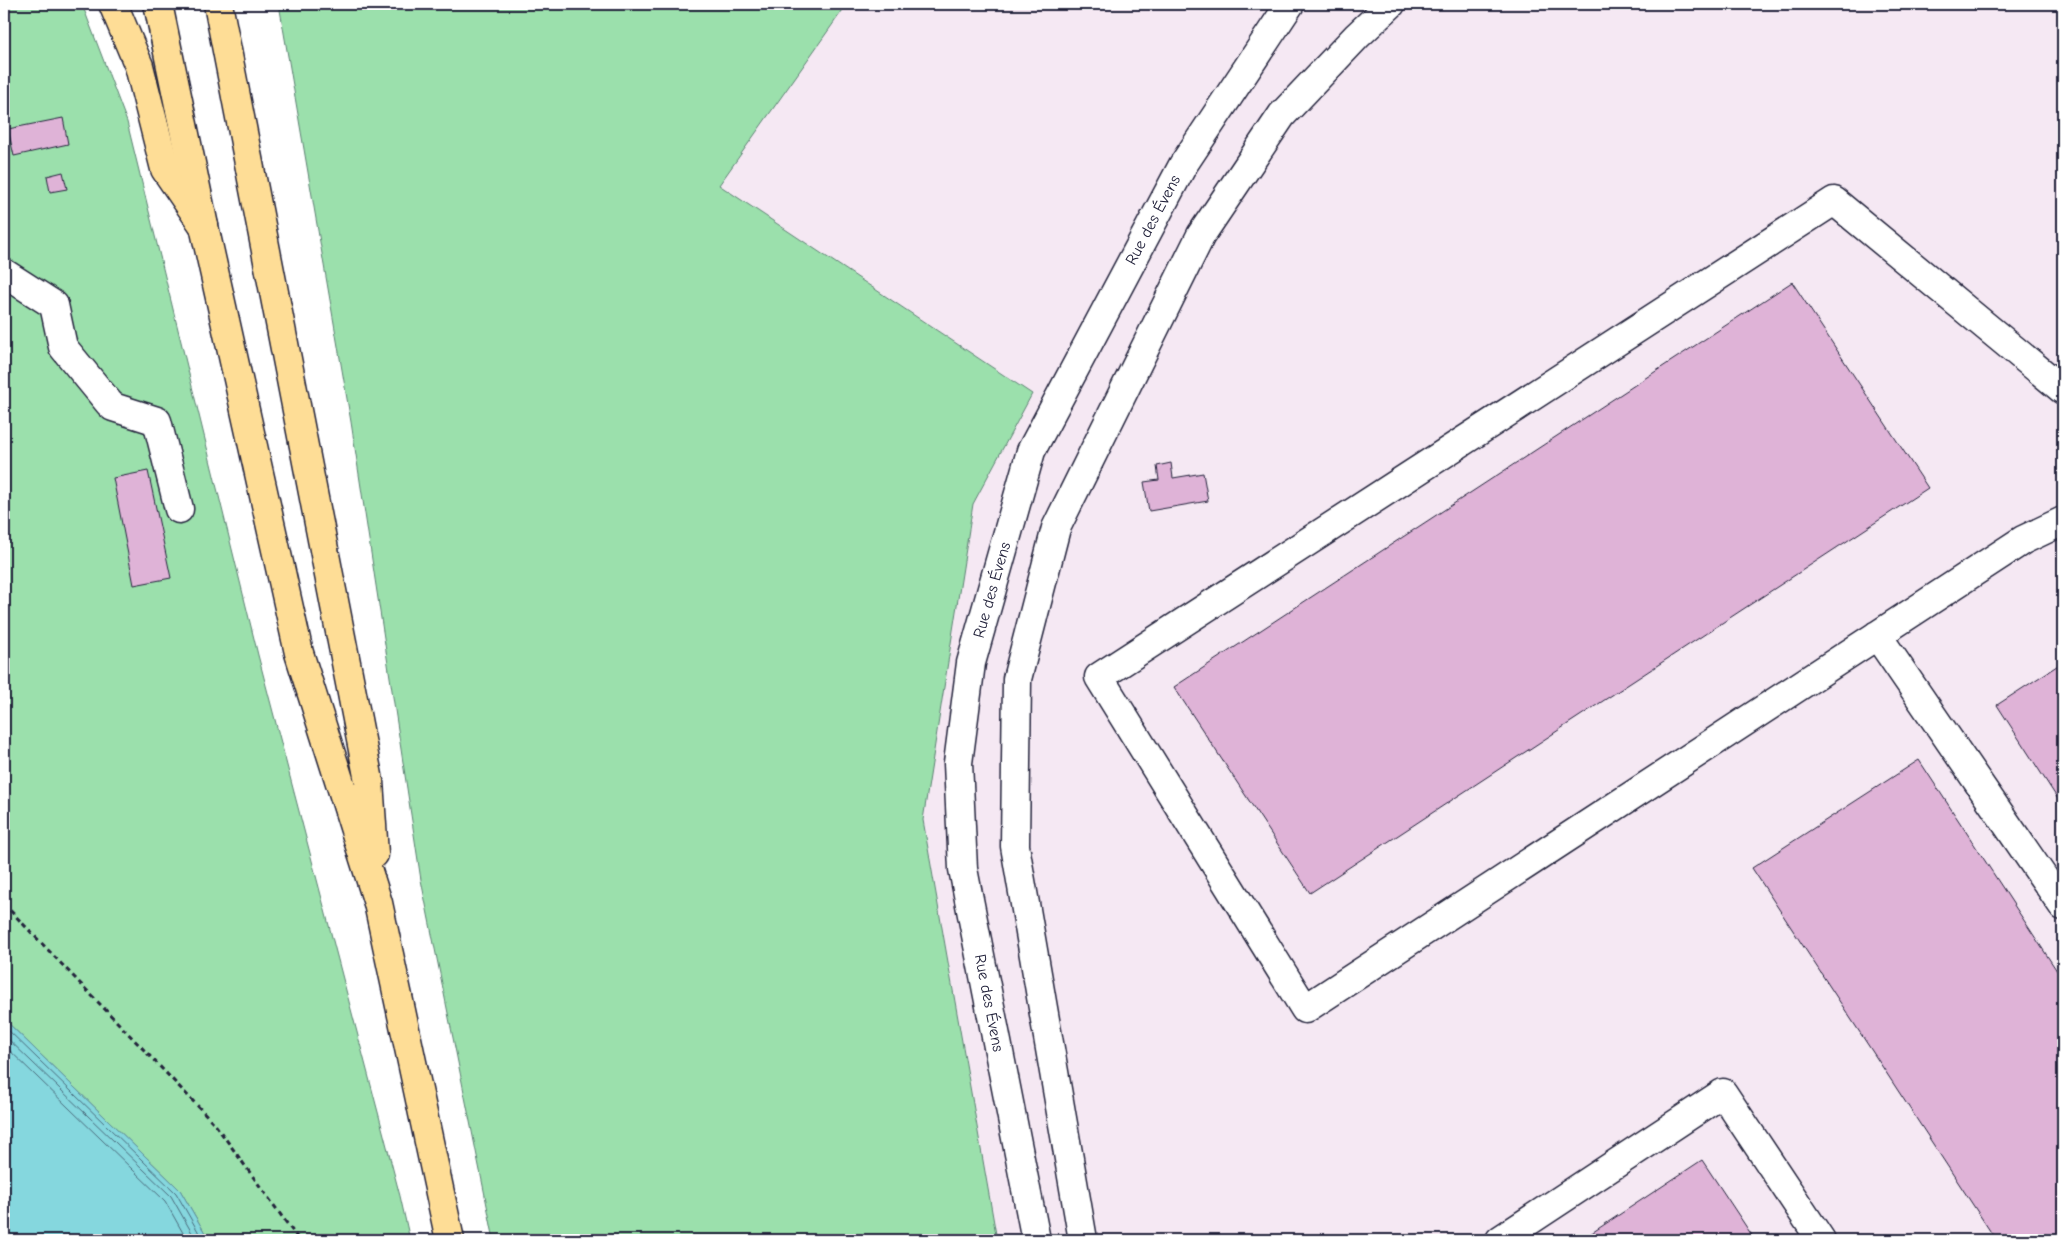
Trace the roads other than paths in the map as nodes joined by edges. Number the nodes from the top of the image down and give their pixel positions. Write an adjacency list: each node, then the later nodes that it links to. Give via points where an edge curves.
1 (113, 4): 6 (main road, via 139,66 165,169)
2 (158, 4): 6 (main road)
3 (218, 4): 12 (main road, via 367,772)
4 (1290, 4): 15 (street, Rue des Évens, via 1183,165 1032,451 972,663 958,763 963,869)
5 (1391, 4): 16 (street, via 1282,115 1201,235 1056,528 1017,679 1015,846)
6 (204, 226): 12 (main road, via 299,653)
7 (4, 272): 9 (street, via 54,305 63,347 113,407 158,422)
8 (2063, 390): 11 (street, via 1834,201 1099,677 1304,1009)
9 (179, 509)
10 (2063, 521): 11 (street, via 2023,540)
11 (1877, 635): 13 (street)
12 (378, 903): 14 (main road)
13 (2063, 906)
14 (450, 1240)
15 (1036, 1240)
16 (1083, 1240)
17 (1500, 1240): 18 (street, via 1723,1093)
18 (1821, 1240)

